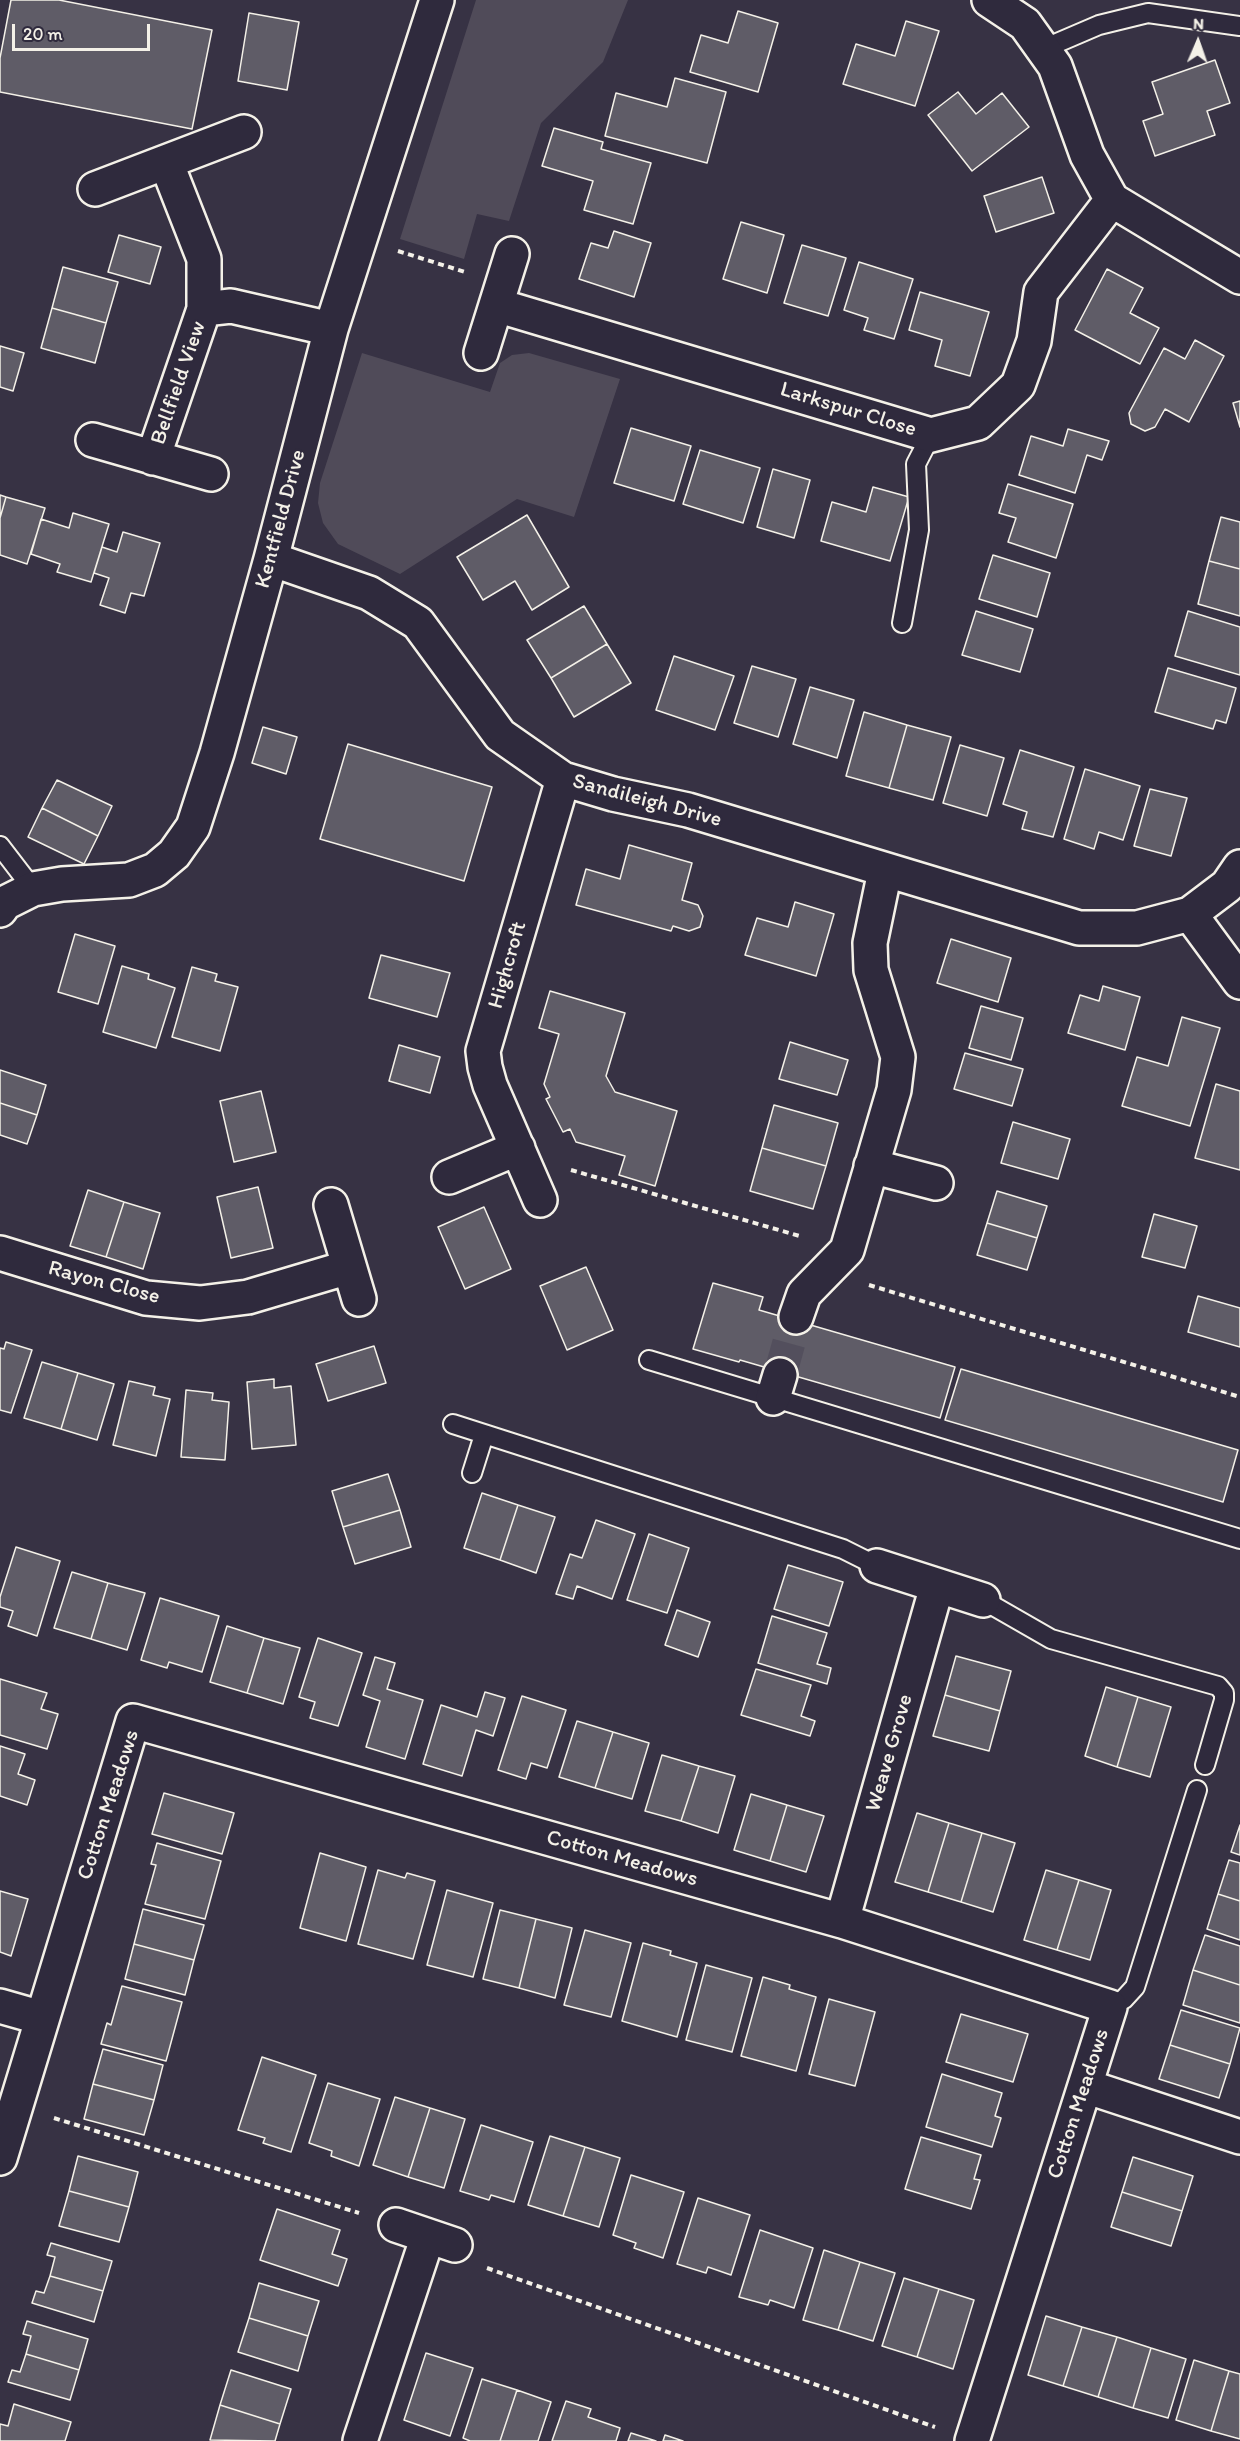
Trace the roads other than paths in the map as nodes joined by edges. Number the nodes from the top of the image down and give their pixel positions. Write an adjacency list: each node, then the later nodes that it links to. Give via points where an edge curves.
1 (437, 0): 11 (street, Kentfield Drive)
2 (990, 0): 4 (street, via 1025,24)
3 (1240, 26): 4 (lane, via 1148,13 1099,25)
4 (1043, 49): 8 (street, via 1055,66 1088,155)
5 (244, 132): 6 (street)
6 (166, 162): 7 (street); 10 (street, Bellfield View, via 204,259)
7 (94, 189)
8 (1112, 200): 9 (street); 13 (street, Larkspur Close, via 1041,292 1034,341 1018,385 978,423)
9 (1240, 277)
10 (204, 309): 11 (street, Bellfield View, via 231,306); 15 (street, Bellfield View)
11 (331, 329): 17 (street, Kentfield Drive)
12 (481, 353): 13 (street, Larkspur Close, via 504,281)
13 (931, 435): 18 (lane, via 916,464 919,530)
14 (93, 440): 15 (street, Bellfield View)
15 (153, 458): 16 (street, Bellfield View)
16 (211, 474)
17 (271, 559): 19 (street, Sandileigh Drive, via 369,593 418,623 500,735); 23 (street, Kentfield Drive, via 193,827 174,854 155,870 129,880)
18 (902, 623)
19 (563, 779): 22 (street, Sandileigh Drive, via 688,810); 27 (street, Highcroft, via 483,1051 490,1086)
20 (0, 846): 23 (lane)
21 (1240, 867): 25 (street, Sandileigh Drive, via 1227,886)
22 (885, 871): 25 (street, Sandileigh Drive, via 1079,928 1137,928); 28 (street, via 870,943 871,970 898,1057 894,1090)
23 (33, 889): 24 (street, Kentfield Drive, via 5,903)
24 (0, 910)
25 (1190, 914): 26 (street)
26 (1240, 982)
27 (520, 1152): 29 (street); 31 (street, Highcroft)
28 (870, 1166): 30 (street); 36 (street, via 837,1261 804,1294)
29 (449, 1177)
30 (936, 1183)
31 (540, 1200)
32 (331, 1205): 34 (street)
33 (0, 1253): 34 (street, Rayon Close, via 146,1298 200,1303 248,1297)
34 (349, 1267): 35 (street)
35 (359, 1299)
36 (796, 1317)
37 (649, 1360): 41 (lane, via 776,1386)
38 (453, 1424): 39 (lane)
39 (484, 1435): 40 (lane); 42 (lane, via 843,1549)
40 (472, 1473)
41 (1240, 1539)
42 (877, 1566): 43 (street)
43 (937, 1586): 44 (street); 47 (street, Weave Grove)
44 (982, 1600): 45 (lane, via 1051,1639 1218,1686 1224,1700)
45 (1205, 1765)
46 (1197, 1790): 49 (lane, via 1135,1987)
47 (842, 1921): 49 (street, Cotton Meadows); 50 (street, Cotton Meadows, via 133,1721)
48 (0, 2006): 50 (street)
49 (1110, 2007): 51 (street, Cotton Meadows)
50 (42, 2018): 53 (street, Cotton Meadows)
51 (1085, 2086): 52 (street); 55 (street, Cotton Meadows)
52 (1240, 2136)
53 (0, 2158)
54 (396, 2225): 56 (street, via 441,2240)
55 (972, 2440)
56 (360, 2441)

